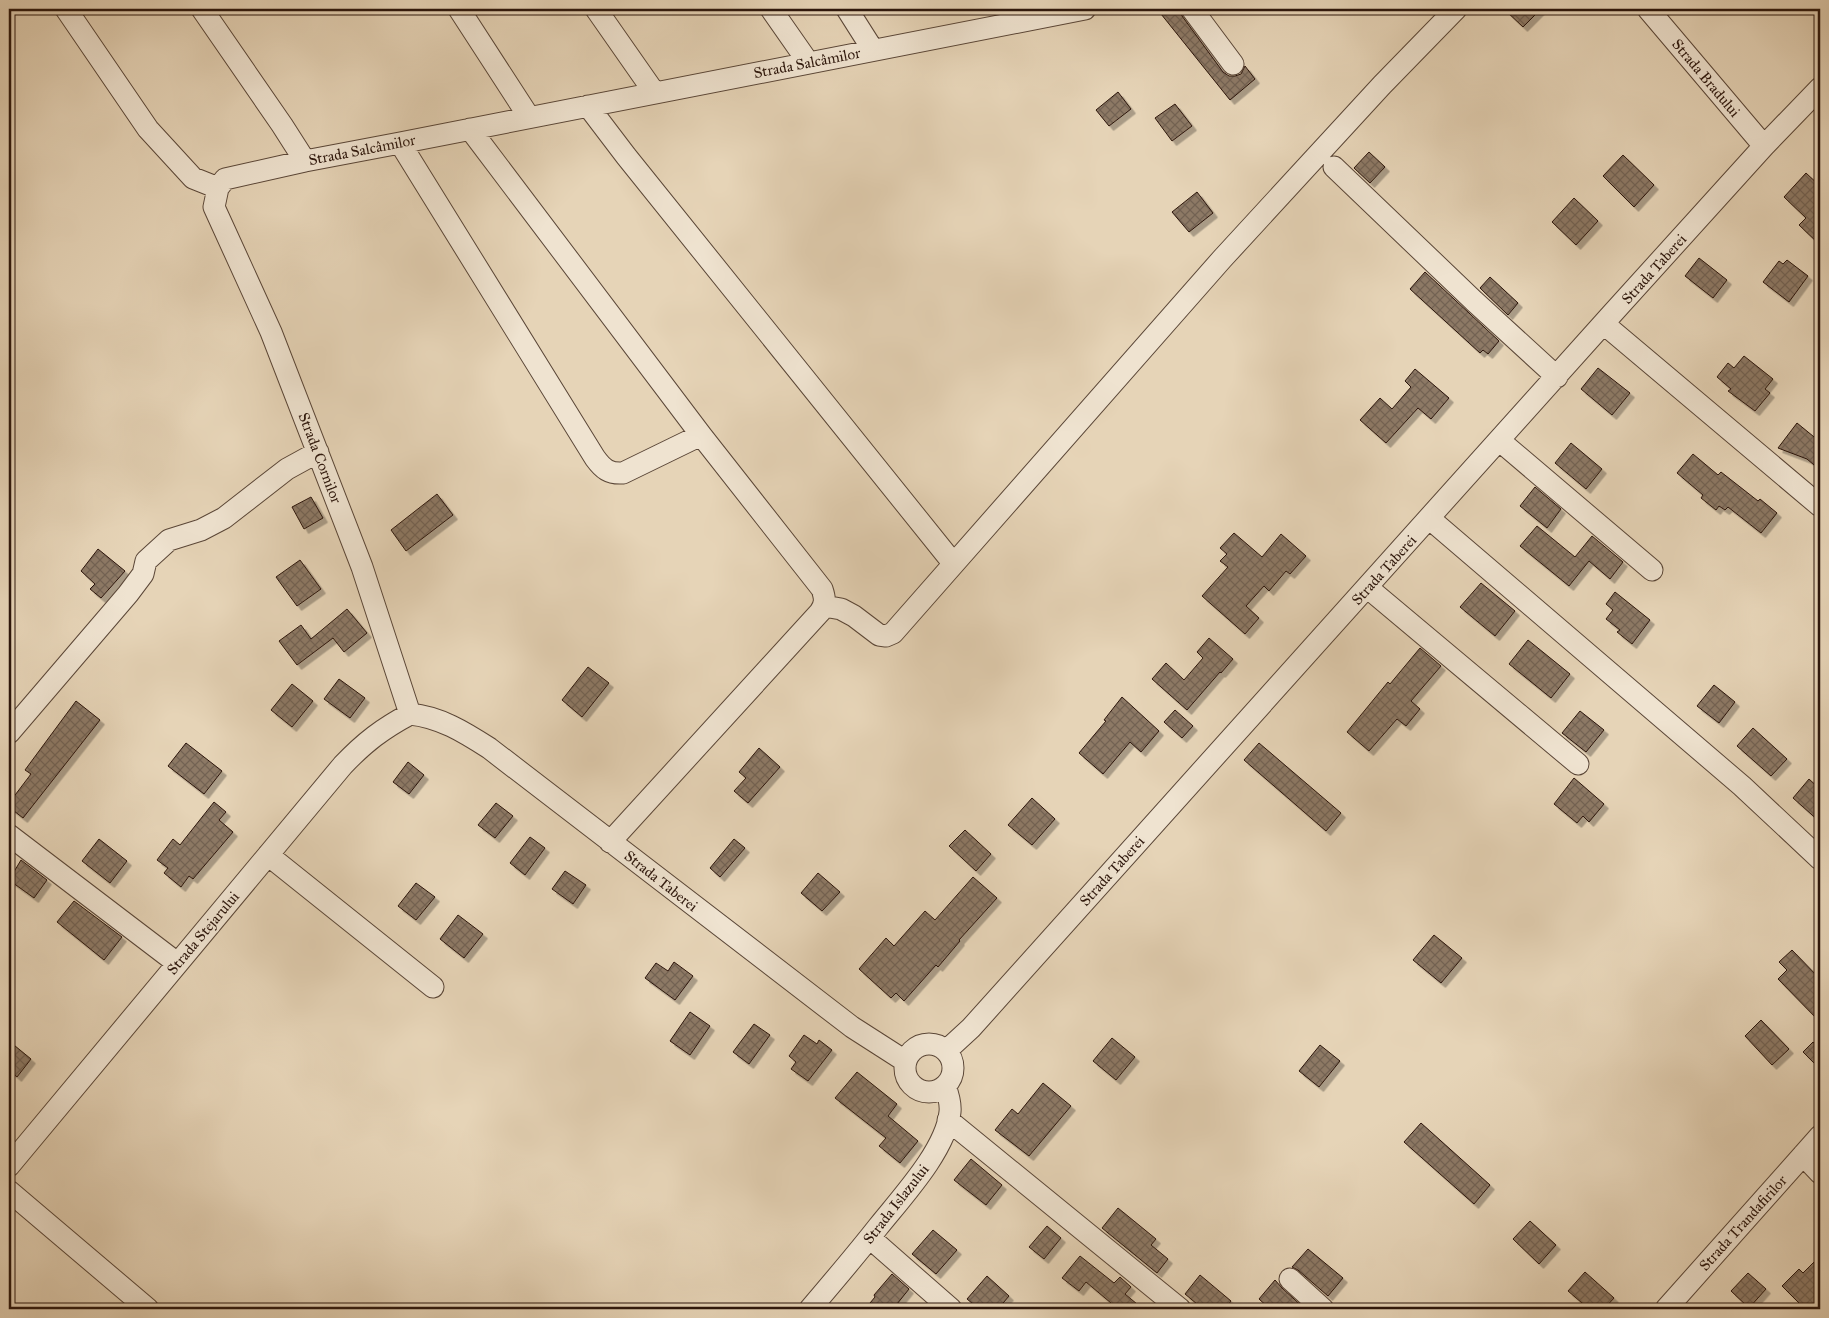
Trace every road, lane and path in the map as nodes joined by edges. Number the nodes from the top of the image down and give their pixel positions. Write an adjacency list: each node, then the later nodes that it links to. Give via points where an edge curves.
1 (66, 9): 24 (street, via 148,129)
2 (202, 9): 22 (street)
3 (459, 9): 18 (street)
4 (596, 9): 16 (street)
5 (771, 9): 13 (street)
6 (848, 9): 12 (street)
7 (1085, 9): 11 (street, Strada Salcâmilor)
8 (1192, 9): 14 (street)
9 (1456, 9): 33 (street, via 1382,84 1222,259)
10 (1648, 9): 21 (street, Strada Bradului)
11 (1029, 14): 12 (street, Strada Salcâmilor)
12 (873, 50): 13 (street, Strada Salcâmilor)
13 (808, 62): 16 (street, Strada Salcâmilor)
14 (1233, 64)
15 (1820, 88): 21 (street, Strada Taberei)
16 (654, 92): 17 (street, Strada Salcâmilor)
17 (588, 106): 18 (street, Strada Salcâmilor); 33 (street)
18 (529, 117): 19 (street, Strada Salcâmilor)
19 (470, 129): 20 (street, Strada Salcâmilor); 27 (street)
20 (400, 143): 22 (street, Strada Salcâmilor); 27 (street, via 603,468 612,473 623,473)
21 (1764, 146): 25 (street, Strada Taberei)
22 (305, 161): 24 (street, Strada Salcâmilor, via 225,179)
23 (1334, 167): 26 (street)
24 (216, 198): 29 (street, Strada Cornilor)
25 (1608, 320): 26 (street, Strada Taberei); 30 (street); 31 (street)
26 (1557, 377): 28 (street, Strada Taberei)
27 (701, 436): 36 (street, via 822,589)
28 (1500, 441): 32 (street, Strada Taberei); 34 (street)
29 (318, 452): 37 (street, Strada Cornilor, via 362,567); 38 (street, via 287,469 224,518 201,530 169,540 146,561 143,574 128,594)
30 (1820, 492)
31 (1820, 506)
32 (1430, 519): 35 (street, Strada Taberei); 43 (street, via 1735,780)
33 (953, 564): 36 (street, via 893,633 886,636 879,635 841,609)
34 (1652, 570)
35 (1368, 588): 39 (street); 46 (street, Strada Taberei, via 971,1028)
36 (824, 606): 41 (street)
37 (410, 714): 41 (street, Strada Taberei, via 440,720 489,748); 42 (street, Strada Stejarului, via 385,727 364,744)
38 (9, 733)
39 (1578, 764)
40 (9, 835): 44 (street)
41 (610, 842): 47 (street, Strada Taberei, via 852,1027)
42 (268, 855): 44 (street, Strada Stejarului); 45 (street)
43 (1820, 859)
44 (177, 963): 52 (street, Strada Stejarului)
45 (433, 987)
46 (946, 1051): 47 (street, via 933,1044 919,1046); 48 (street, via 953,1068)
47 (905, 1061): 48 (street, via 908,1082 919,1091 933,1092)
48 (945, 1086): 49 (street, Strada Islazului, via 950,1102)
49 (948, 1120): 55 (street, Strada Islazului, via 932,1157); 60 (street)
50 (1820, 1136): 51 (street, Strada Trandafirilor)
51 (1803, 1155): 53 (street); 62 (street, Strada Trandafirilor)
52 (9, 1166)
53 (1820, 1173)
54 (9, 1191): 57 (street)
55 (870, 1238): 58 (street, Strada Islazului); 59 (street)
56 (1290, 1279): 61 (street)
57 (148, 1309)
58 (810, 1309)
59 (950, 1309)
60 (1180, 1309)
61 (1323, 1309)
62 (1666, 1309)

